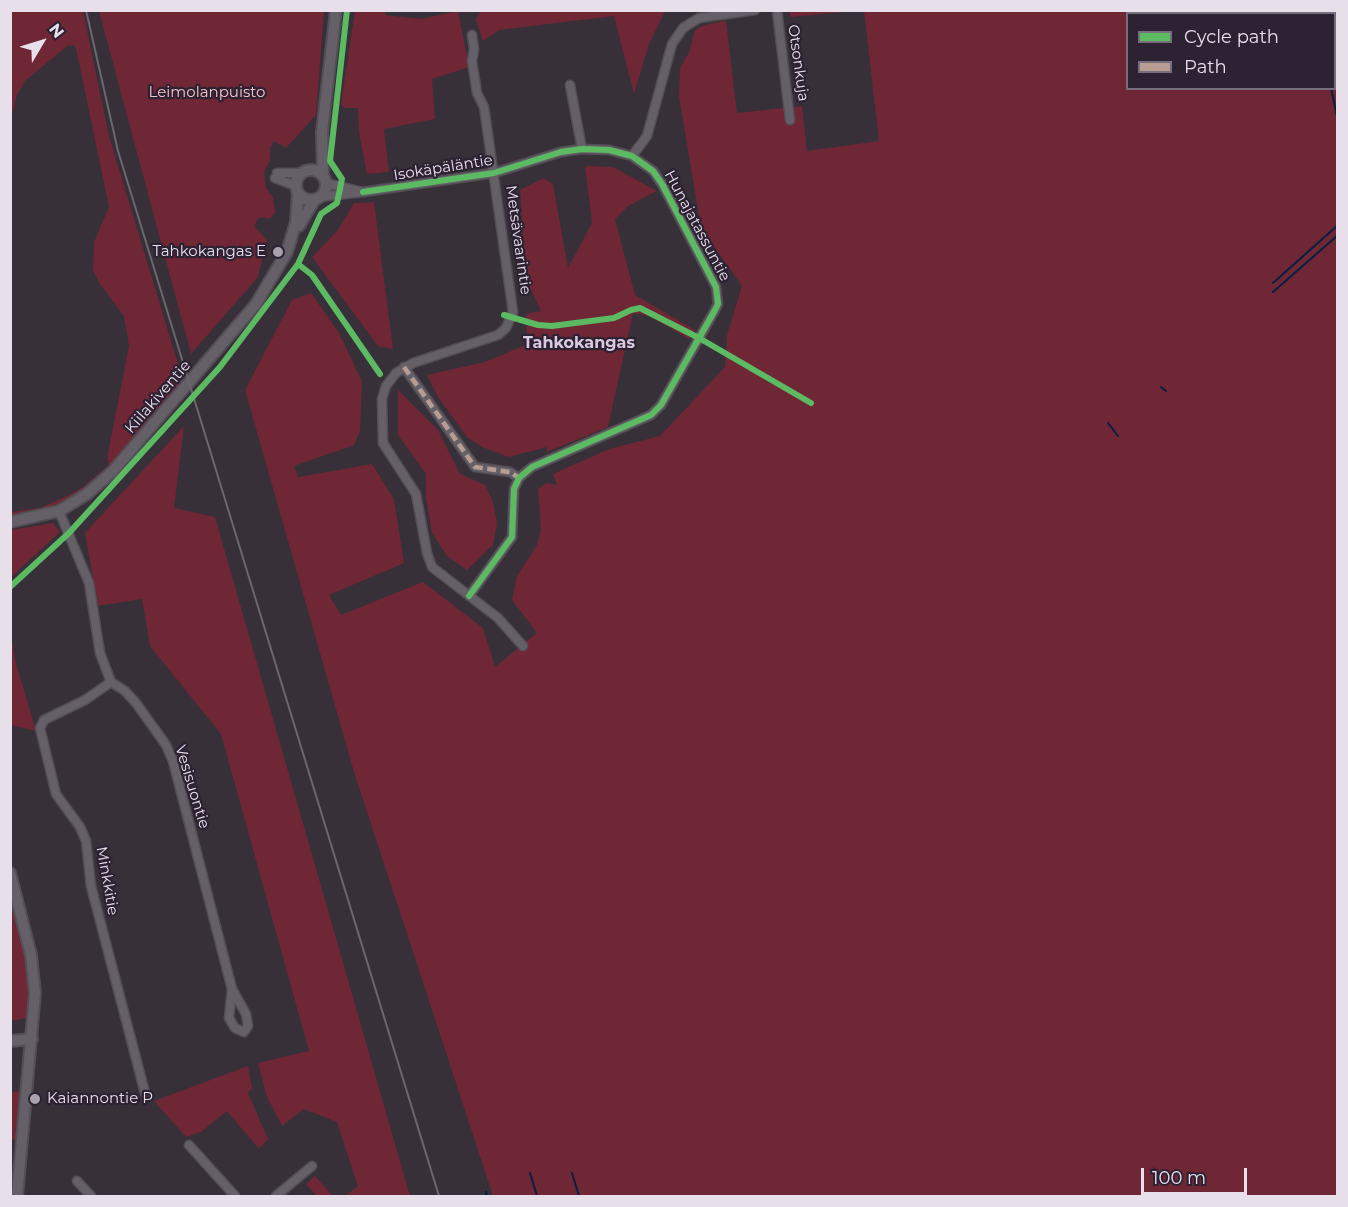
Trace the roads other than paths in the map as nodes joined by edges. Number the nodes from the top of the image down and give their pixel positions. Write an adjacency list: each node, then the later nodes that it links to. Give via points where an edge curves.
1 (336, 10): 7 (street)
2 (755, 10): 9 (street, via 699,18 683,28 672,44 647,136)
3 (777, 10): 6 (street, Otsonkuja)
4 (472, 35): 11 (street, Metsävaarintie, via 477,93 484,107)
5 (570, 85): 8 (street)
6 (790, 120)
7 (322, 132): 10 (street); 12 (street)
8 (582, 149): 9 (street, Isokäpäläntie); 11 (street, Isokäpäläntie)
9 (632, 156): 18 (street, Hunajatassuntie, via 653,171 662,184 716,287 718,304 661,405 651,415 532,467)
10 (305, 171): 12 (street); 13 (street); 13 (street, via 276,176)
11 (494, 173): 14 (street, Isokäpäläntie); 17 (street, Metsävaarintie, via 514,308 510,322 498,335)
12 (324, 179): 14 (street, Isokäpäläntie); 15 (street, via 324,191)
13 (297, 190): 15 (street, via 307,199); 16 (street, Kiilakiventie, via 298,210)
14 (363, 192): 15 (street, Isokäpäläntie)
15 (317, 198): 16 (street, Kiilakiventie)
16 (290, 245): 19 (street, Kiilakiventie, via 256,304 113,471 87,494)
17 (404, 367): 18 (street, via 475,467 510,472); 21 (street, via 390,380 382,399 385,447 416,494 429,561 436,572)
18 (519, 478): 21 (street, via 514,489 512,537)
19 (59, 511): 20 (street, Kiilakiventie); 23 (street, Vesisuontie, via 89,583 100,653)
20 (10, 522)
21 (469, 596): 22 (street, via 498,618)
22 (523, 646)
23 (111, 682): 25 (street, Vesisuontie, via 136,703 173,761); 28 (street, Minkkitie, via 44,720 40,728 56,794 86,841 91,886)
24 (10, 873): 26 (street, via 31,955 35,993)
25 (232, 988)
26 (32, 1039): 27 (street); 32 (street)
27 (10, 1041)
28 (145, 1093)
29 (189, 1145): 34 (street)
30 (312, 1166): 35 (street)
31 (77, 1181): 33 (street)
32 (17, 1197)
33 (91, 1197)
34 (235, 1197)
35 (276, 1197)

